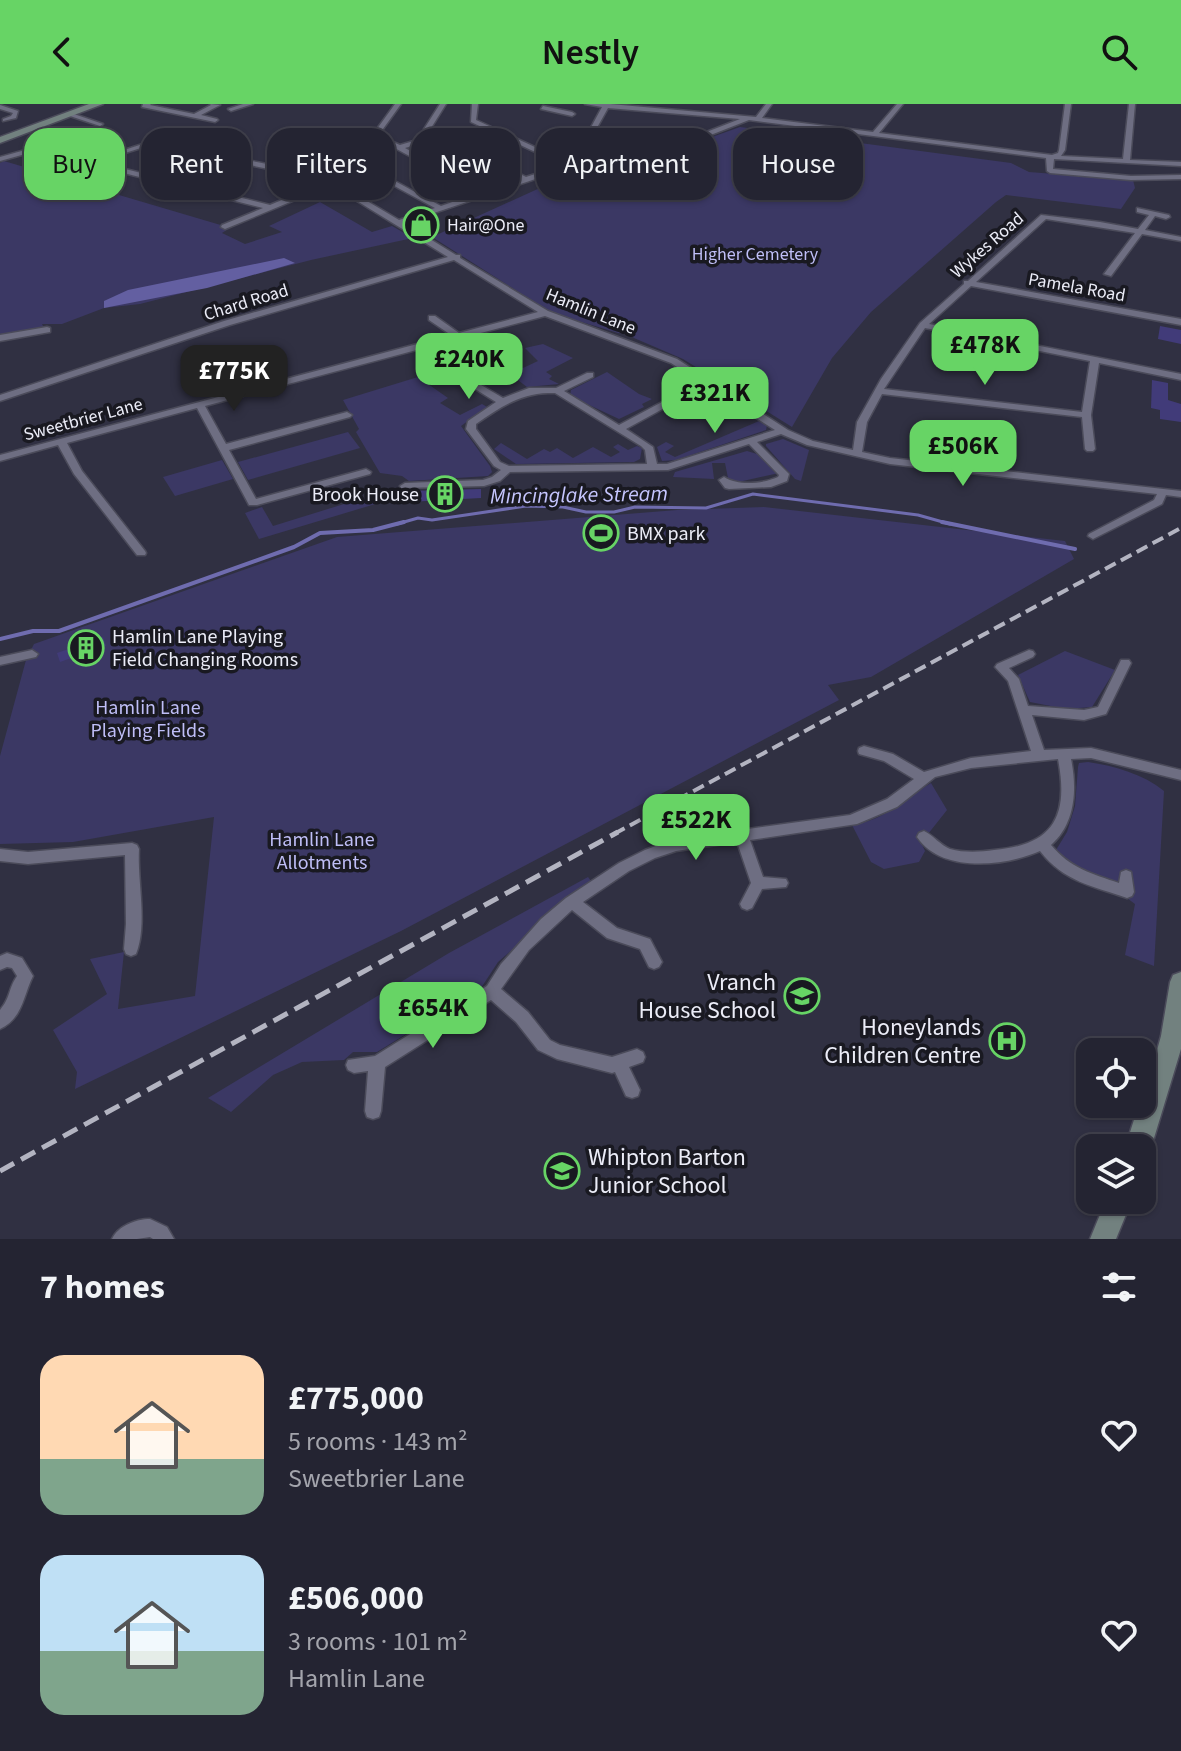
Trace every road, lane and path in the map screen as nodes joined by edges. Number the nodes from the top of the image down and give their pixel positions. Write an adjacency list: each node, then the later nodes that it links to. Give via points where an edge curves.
1 (98, 104): 17 (main road)
2 (148, 104): 19 (street, via 144,106)
3 (213, 104): 19 (street, via 217,105)
4 (250, 104): 16 (street)
5 (398, 104): 26 (street)
6 (443, 104): 27 (street)
7 (475, 104): 36 (street, via 473,121)
8 (547, 104): 18 (street, via 543,108)
9 (588, 104): 14 (street)
10 (769, 104): 20 (street)
11 (900, 104): 31 (street)
12 (1068, 104): 39 (street, via 1062,150)
13 (1132, 104): 41 (street)
14 (607, 105): 20 (street); 28 (street)
15 (0, 107): 21 (street, via 14,111 14,117)
16 (231, 109)
17 (69, 114): 23 (street); 25 (main road)
18 (572, 114)
19 (195, 116): 22 (street)
20 (753, 119): 29 (street); 31 (street)
21 (5, 120)
22 (215, 120)
23 (100, 124)
24 (62, 125): 25 (street)
25 (44, 128)
26 (380, 128)
27 (428, 128)
28 (594, 128)
29 (717, 131)
30 (24, 133): 32 (main road)
31 (875, 134): 39 (street)
32 (0, 140)
33 (411, 144): 35 (street)
34 (395, 146): 35 (street)
35 (398, 148): 38 (street)
36 (536, 150)
37 (24, 152): 40 (street)
38 (411, 155)
39 (1056, 156): 41 (street); 46 (street, via 1049,159 1050,171)
40 (0, 159)
41 (1126, 162): 42 (street)
42 (1181, 164)
43 (125, 172): 53 (street)
44 (536, 175): 47 (street)
45 (520, 177): 47 (street)
46 (1181, 177)
47 (524, 179): 48 (street)
48 (520, 180)
49 (395, 183): 54 (street)
50 (289, 200): 53 (street)
51 (362, 200): 58 (street, Hamlin Lane)
52 (463, 200): 54 (street)
53 (271, 208): 59 (street)
54 (440, 208): 58 (street)
55 (1140, 210): 56 (street)
56 (1153, 214): 57 (street); 60 (street)
57 (1166, 217)
58 (398, 223): 62 (street, Hamlin Lane)
59 (225, 227)
60 (1140, 231): 61 (street, Wykes Road); 63 (street); 64 (street, Wykes Road, via 1046,217)
61 (1181, 239)
62 (457, 257): 65 (street, Hamlin Lane); 78 (street, Chard Road, via 227,323)
63 (1108, 274)
64 (967, 283): 67 (street, Pamela Road); 68 (street, Wykes Road)
65 (545, 313): 70 (street, Sweetbrier Lane); 85 (street, Hamlin Lane, via 674,361)
66 (432, 318): 70 (street)
67 (1181, 322)
68 (923, 325): 72 (street); 77 (street, Wykes Road)
69 (47, 330): 71 (street)
70 (459, 337): 81 (street, Sweetbrier Lane)
71 (0, 338)
72 (1095, 360): 75 (street); 83 (street)
73 (454, 372): 79 (street)
74 (589, 375): 76 (street)
75 (1181, 377)
76 (557, 391): 79 (street, via 529,391); 84 (street)
77 (879, 391): 83 (street); 90 (street, Wykes Road, via 862,422)
78 (0, 398)
79 (502, 402): 93 (street, via 471,423 471,429 497,464)
80 (665, 404): 84 (street)
81 (200, 405): 86 (street, Sweetbrier Lane); 88 (street)
82 (347, 415): 88 (street)
83 (1086, 415): 89 (street)
84 (618, 429): 92 (street, via 650,449)
85 (783, 430): 87 (street); 90 (street, Hamlin Lane)
86 (61, 442): 91 (street, Sweetbrier Lane); 100 (street)
87 (752, 442): 92 (street); 95 (street, via 779,467 783,479 729,486)
88 (224, 448): 94 (street, via 253,503)
89 (1090, 449)
90 (857, 455): 97 (street, Hamlin Lane)
91 (0, 458)
92 (652, 467): 93 (street)
93 (507, 469): 96 (street, via 484,483)
94 (366, 472)
95 (724, 480)
96 (405, 486)
97 (1162, 494): 98 (street, Hamlin Lane); 99 (street, via 1158,502)
98 (1181, 494)
99 (1093, 536)
100 (141, 553)
101 (32, 654): 103 (street)
102 (1029, 654): 105 (street, via 1001,667 1013,679)
103 (0, 661)
104 (1125, 663): 105 (street, via 1102,711 1084,715)
105 (1023, 710): 108 (street)
106 (864, 751): 110 (street, via 882,747)
107 (1063, 753): 108 (street); 109 (street, via 1116,757); 113 (street, via 1067,804)
108 (1039, 755): 110 (street, via 971,763)
109 (1181, 775)
110 (922, 777): 111 (street, via 892,803 852,820)
111 (742, 836): 116 (street); 118 (street, via 651,852)
112 (924, 837): 113 (street, via 948,854 971,858)
113 (1043, 844): 115 (street, via 1054,861 1090,882 1127,892)
114 (0, 855): 120 (street, via 28,858 132,849 129,880 136,922)
115 (1126, 876)
116 (758, 883): 117 (street); 119 (street)
117 (781, 883)
118 (572, 902): 121 (street, via 612,933 650,940); 124 (street, via 514,954)
119 (747, 904)
120 (131, 949)
121 (654, 962)
122 (0, 963): 125 (street, via 17,963 25,976 16,1003)
123 (1181, 982): 126 (main road)
124 (492, 991): 128 (street); 130 (street, via 549,1048)
125 (1, 1016)
126 (1177, 1038): 133 (main road)
127 (637, 1057): 130 (street)
128 (377, 1063): 129 (street); 132 (street)
129 (354, 1065)
130 (620, 1065): 131 (street)
131 (632, 1090)
132 (373, 1111)
133 (1143, 1134)
134 (1113, 1214): 137 (main road)
135 (121, 1239): 136 (street, via 147,1226)
136 (165, 1239)
137 (1103, 1239)

